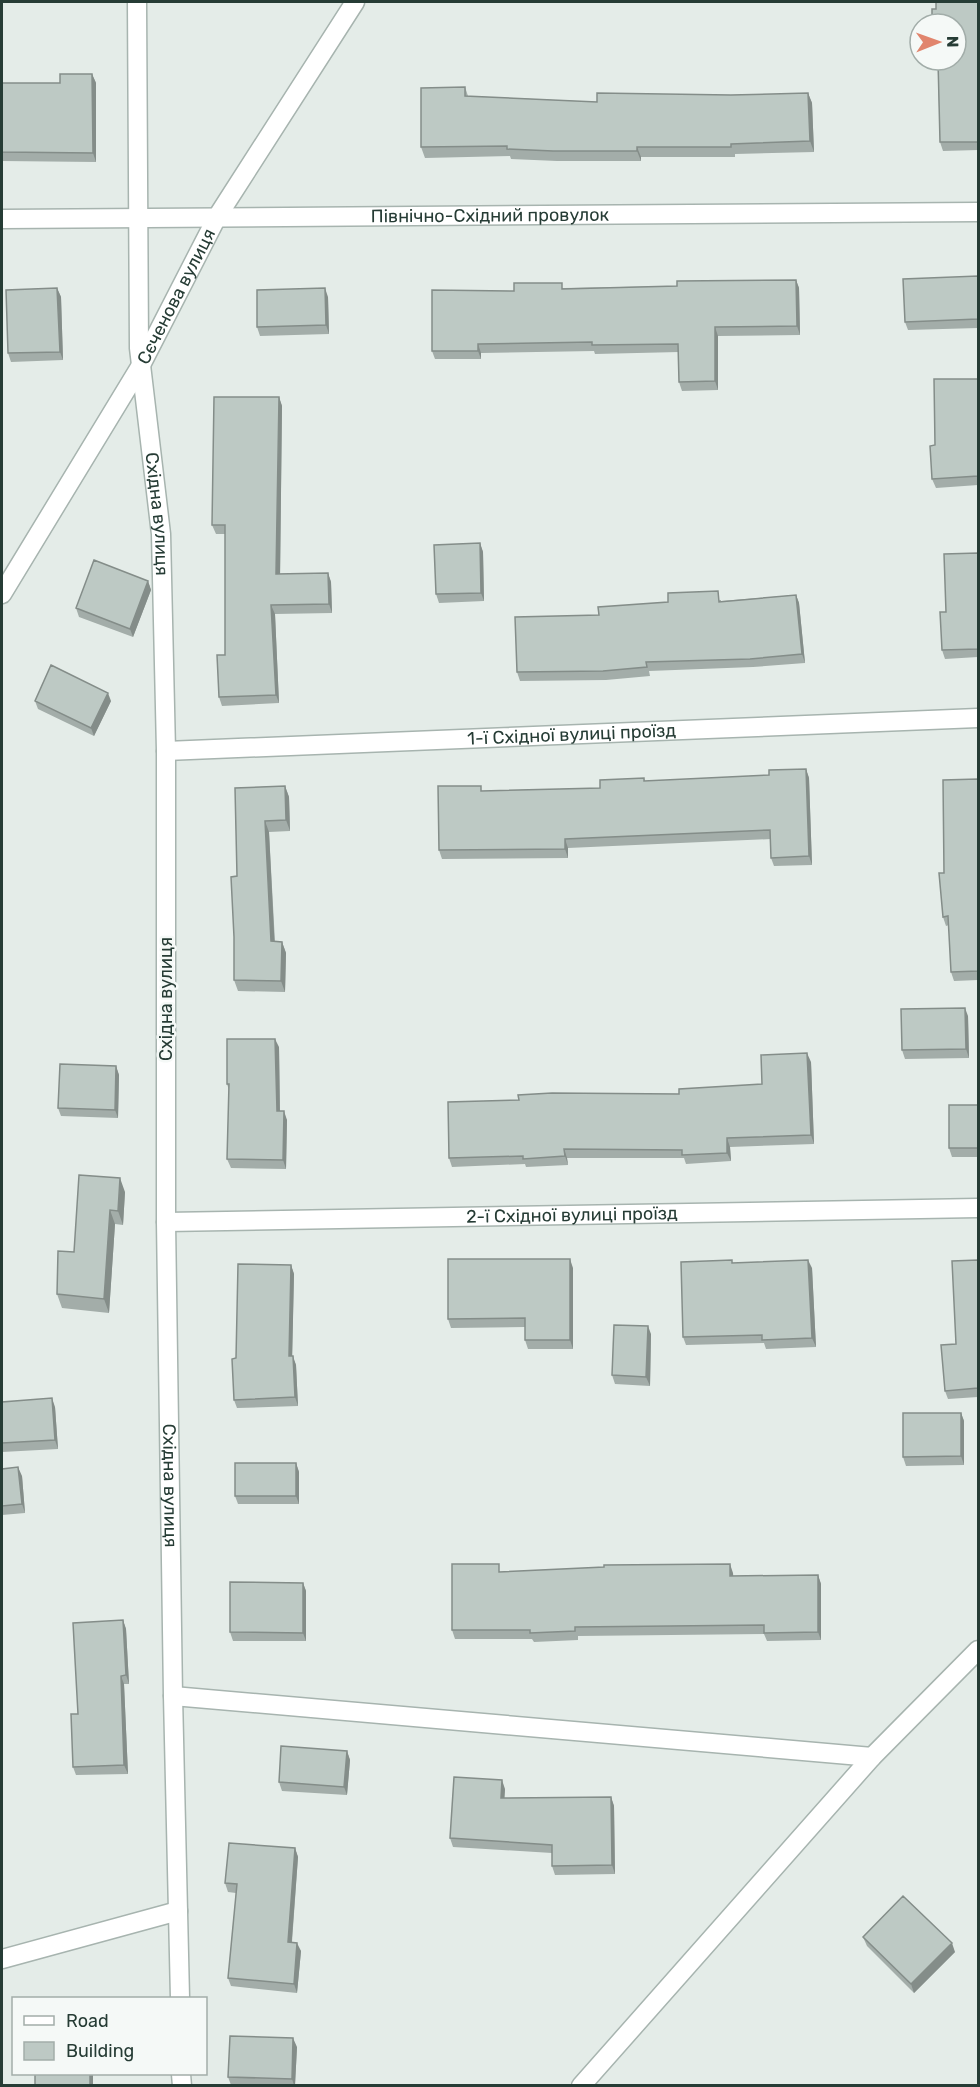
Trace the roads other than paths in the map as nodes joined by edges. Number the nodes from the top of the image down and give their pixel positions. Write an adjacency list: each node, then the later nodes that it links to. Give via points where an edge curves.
1 (137, 2): 5 (street, Східна вулиця)
2 (355, 2): 4 (street, Сєченова вулиця)
3 (978, 212): 4 (street, Північно-Східний провулок)
4 (217, 217): 5 (street, Північно-Східний провулок); 7 (street, Сєченова вулиця)
5 (138, 218): 6 (street, Північно-Східний провулок); 7 (street, Східна вулиця)
6 (2, 219)
7 (141, 367): 8 (street, Сєченова вулиця); 10 (street, Східна вулиця, via 161,534)
8 (2, 594)
9 (978, 718): 10 (street, 1-ї Східної вулиці проїзд)
10 (166, 751): 12 (street, Східна вулиця)
11 (978, 1208): 12 (street, 2-ї Східної вулиці проїзд)
12 (166, 1222): 14 (street, Східна вулиця)
13 (978, 1650): 15 (street)
14 (172, 1696): 15 (street); 16 (street, Східна вулиця)
15 (872, 1757): 19 (street)
16 (178, 1911): 17 (street); 18 (street, Східна вулиця)
17 (2, 1959)
18 (180, 1997)
19 (581, 2085)

